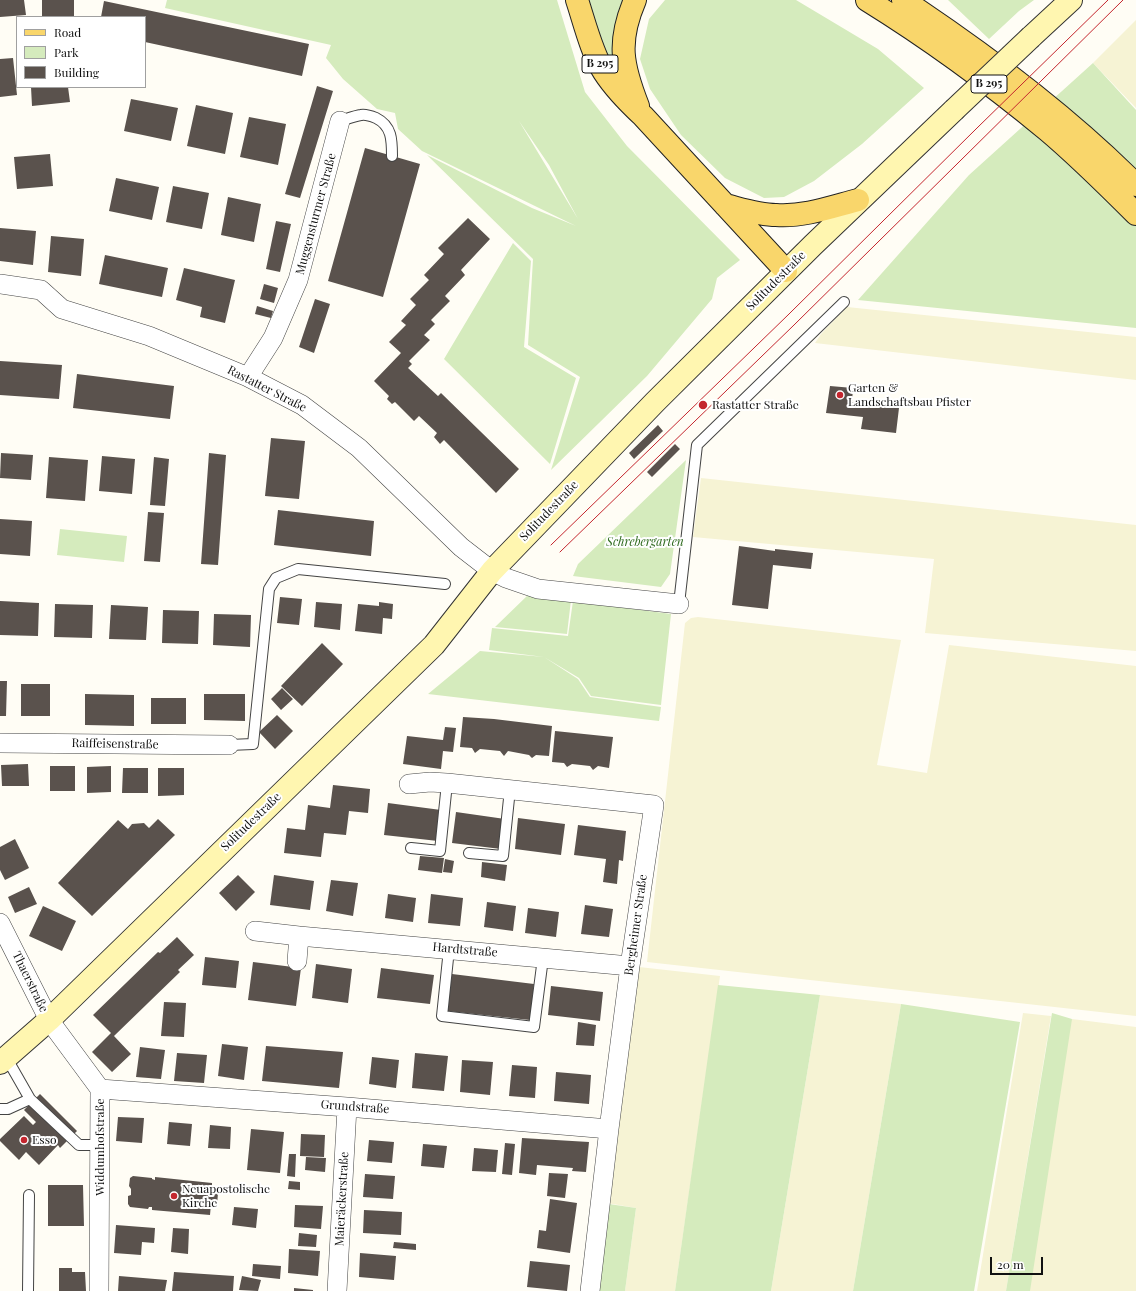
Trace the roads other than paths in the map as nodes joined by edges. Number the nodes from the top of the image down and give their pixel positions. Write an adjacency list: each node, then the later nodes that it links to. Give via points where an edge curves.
1 (577, 0): 8 (main road, B 295, via 603,71 622,97)
2 (635, 0): 8 (main road, B 295, via 623,40 624,60 628,82)
3 (867, 0): 14 (main road, B 295, via 1006,97 1048,131)
4 (903, 0): 7 (main road, B 295)
5 (925, 0): 7 (main road, B 295, via 939,13)
6 (1071, 0): 12 (main road, Solitudestraße, bridge)
7 (952, 32): 11 (main road, B 295, via 1036,96)
8 (643, 116): 13 (main road, B 295)
9 (340, 121): 10 (lane, Muggensturmer Straße, via 361,115 370,115 380,120 389,128); 18 (street, Muggensturmer Straße, via 298,280 273,338)
10 (392, 156)
11 (1136, 185)
12 (858, 200): 13 (main road, via 806,214 791,215 763,214); 15 (main road, Solitudestraße)
13 (725, 205): 15 (main road, B 295)
14 (1136, 214)
15 (786, 271): 19 (main road, Solitudestraße)
16 (0, 284): 18 (street, Rastatter Straße, via 41,290 62,309 150,336)
17 (844, 302): 21 (lane, via 697,446)
18 (248, 377): 19 (street, Rastatter Straße, via 302,405 359,448 461,547)
19 (492, 571): 21 (street, via 538,589); 36 (main road, Solitudestraße, via 434,645)
20 (445, 584): 23 (lane, via 298,569 276,578 269,589 253,744)
21 (679, 604)
22 (0, 743): 23 (street, Raiffeisenstraße)
23 (229, 745)
24 (448, 783): 25 (street, Bergheimer Straße); 26 (street, Bergheimer Straße); 27 (lane, via 440,851)
25 (408, 784)
26 (510, 789): 28 (lane, via 503,856); 35 (street, Bergheimer Straße, via 654,805)
27 (411, 848)
28 (469, 853)
29 (0, 924): 36 (street, Thaerstraße)
30 (255, 931): 31 (street, Hardtstraße)
31 (299, 936): 32 (street, Hardtstraße); 34 (street)
32 (449, 949): 33 (street, Hardtstraße); 33 (lane, via 442,1016 534,1027)
33 (543, 958): 35 (street, Hardtstraße)
34 (297, 961)
35 (630, 966): 42 (street, Bergheimer Straße)
36 (48, 1020): 37 (main road, Solitudestraße); 38 (street, Widdumhofstraße)
37 (3, 1060): 39 (lane)
38 (100, 1089): 40 (street, Grundstraße); 43 (street, Widdumhofstraße)
39 (30, 1099): 41 (lane, via 8,1109); 43 (lane, via 79,1145)
40 (347, 1107): 42 (street, Grundstraße); 47 (street, Maieräckerstraße)
41 (0, 1109)
42 (609, 1129): 48 (street, Bergheimer Straße)
43 (100, 1146): 46 (street, Widdumhofstraße)
44 (29, 1195): 45 (lane)
45 (28, 1291)
46 (99, 1291)
47 (337, 1291)
48 (590, 1291)

